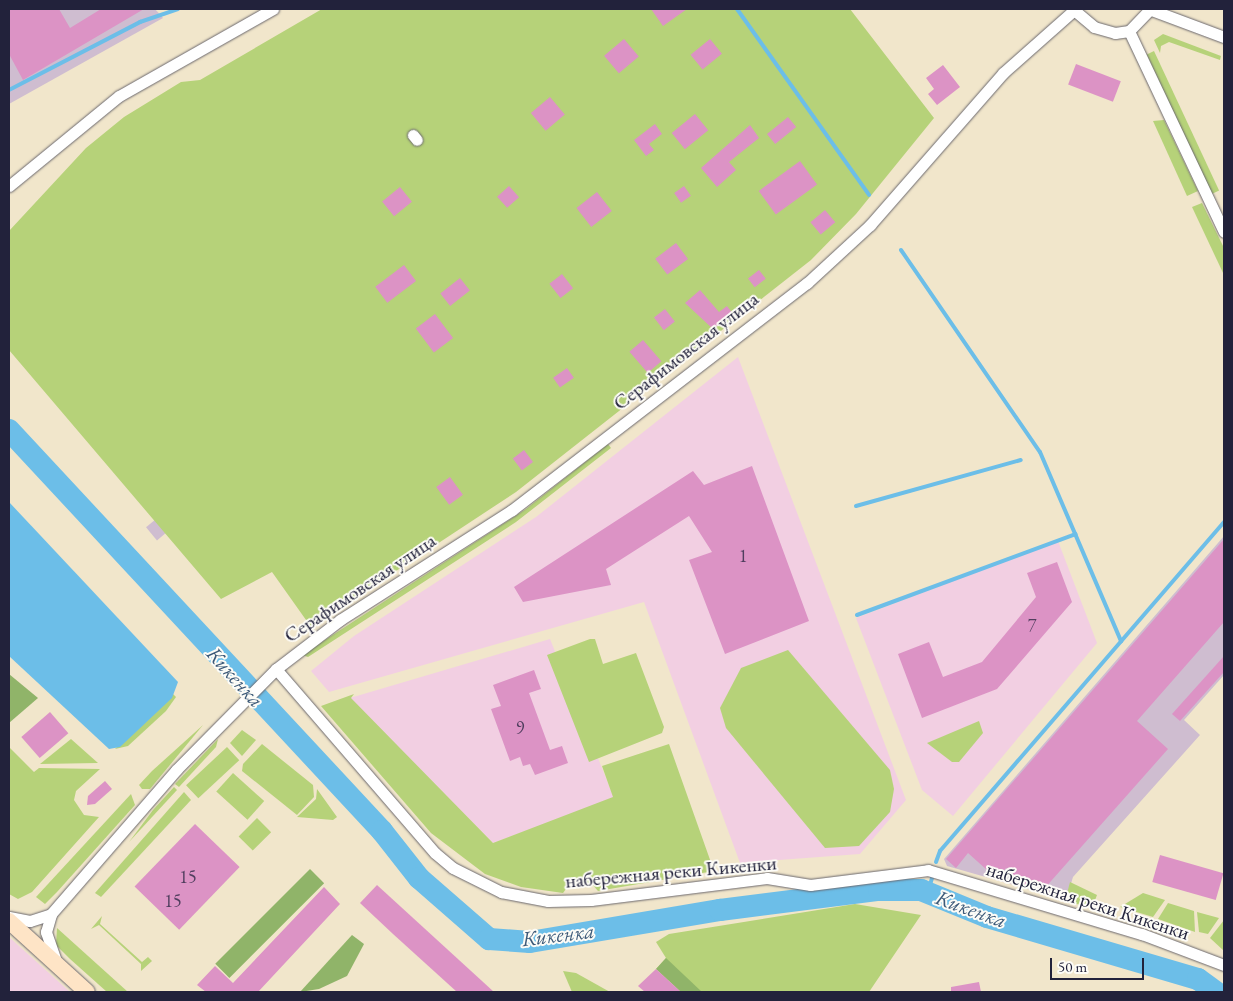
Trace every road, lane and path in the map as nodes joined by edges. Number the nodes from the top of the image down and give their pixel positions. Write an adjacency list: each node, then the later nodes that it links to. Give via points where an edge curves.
1 (273, 9): 6 (street, via 119,96)
2 (1074, 9): 4 (street, via 1102,31); 8 (street, Серафимовская улица, via 1003,73 870,225 807,282 512,510 340,620)
3 (1149, 9): 4 (street); 5 (street)
4 (1129, 31): 7 (street)
5 (1224, 37)
6 (9, 186)
7 (1224, 232)
8 (276, 669): 9 (street, via 238,705); 12 (street, набережная реки Кикенки, via 435,853 453,868 501,892 548,901 591,900 767,878 810,885 928,870 1109,923)
9 (51, 914): 10 (street, via 30,921); 13 (street, via 46,932)
10 (9, 917)
11 (9, 921): 13 (main road)
12 (1224, 965)
13 (59, 966): 14 (main road)
14 (87, 992)

